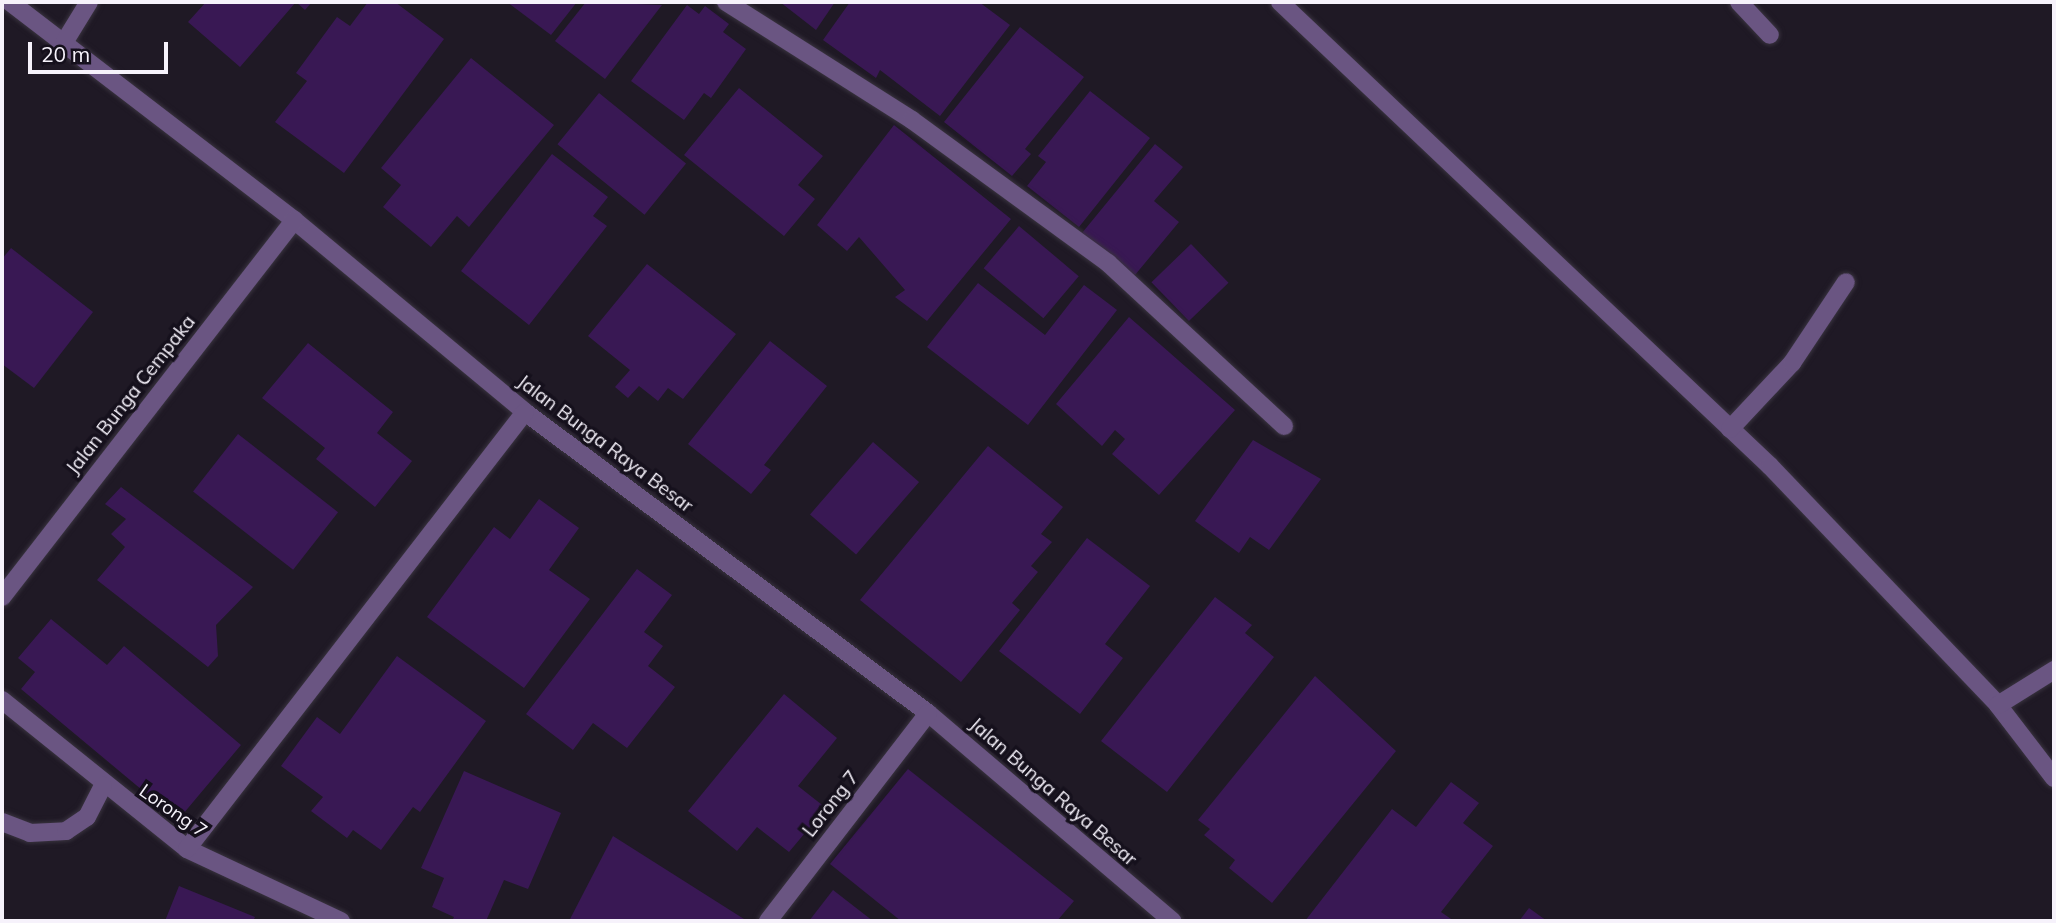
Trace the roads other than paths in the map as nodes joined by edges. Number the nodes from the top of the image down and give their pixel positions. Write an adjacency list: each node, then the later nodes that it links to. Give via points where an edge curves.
1 (10, 2): 7 (street, Jalan Bunga Raya Besar)
2 (89, 2): 7 (street)
3 (726, 2): 11 (street, via 912,120 1108,263)
4 (1280, 2): 12 (street)
5 (1739, 2): 6 (street)
6 (1770, 35)
7 (65, 40): 8 (street, Jalan Bunga Raya Besar)
8 (295, 220): 10 (street, Jalan Bunga Raya Besar); 13 (street, Jalan Bunga Cempaka)
9 (1846, 282): 12 (street, via 1792,363)
10 (525, 412): 17 (street, Jalan Bunga Raya Besar); 21 (street)
11 (1284, 426)
12 (1730, 429): 16 (street)
13 (2, 597)
14 (2054, 670): 16 (street)
15 (2, 701): 19 (street, Lorong 7)
16 (1998, 705): 18 (street)
17 (928, 713): 23 (street, Lorong 7); 24 (street, Jalan Bunga Raya Besar)
18 (2054, 778)
19 (103, 786): 20 (street, via 87,817 66,831 30,833); 21 (street, Lorong 7)
20 (2, 822)
21 (187, 849): 22 (street, Lorong 7)
22 (341, 921)
23 (768, 921)
24 (1172, 921)

